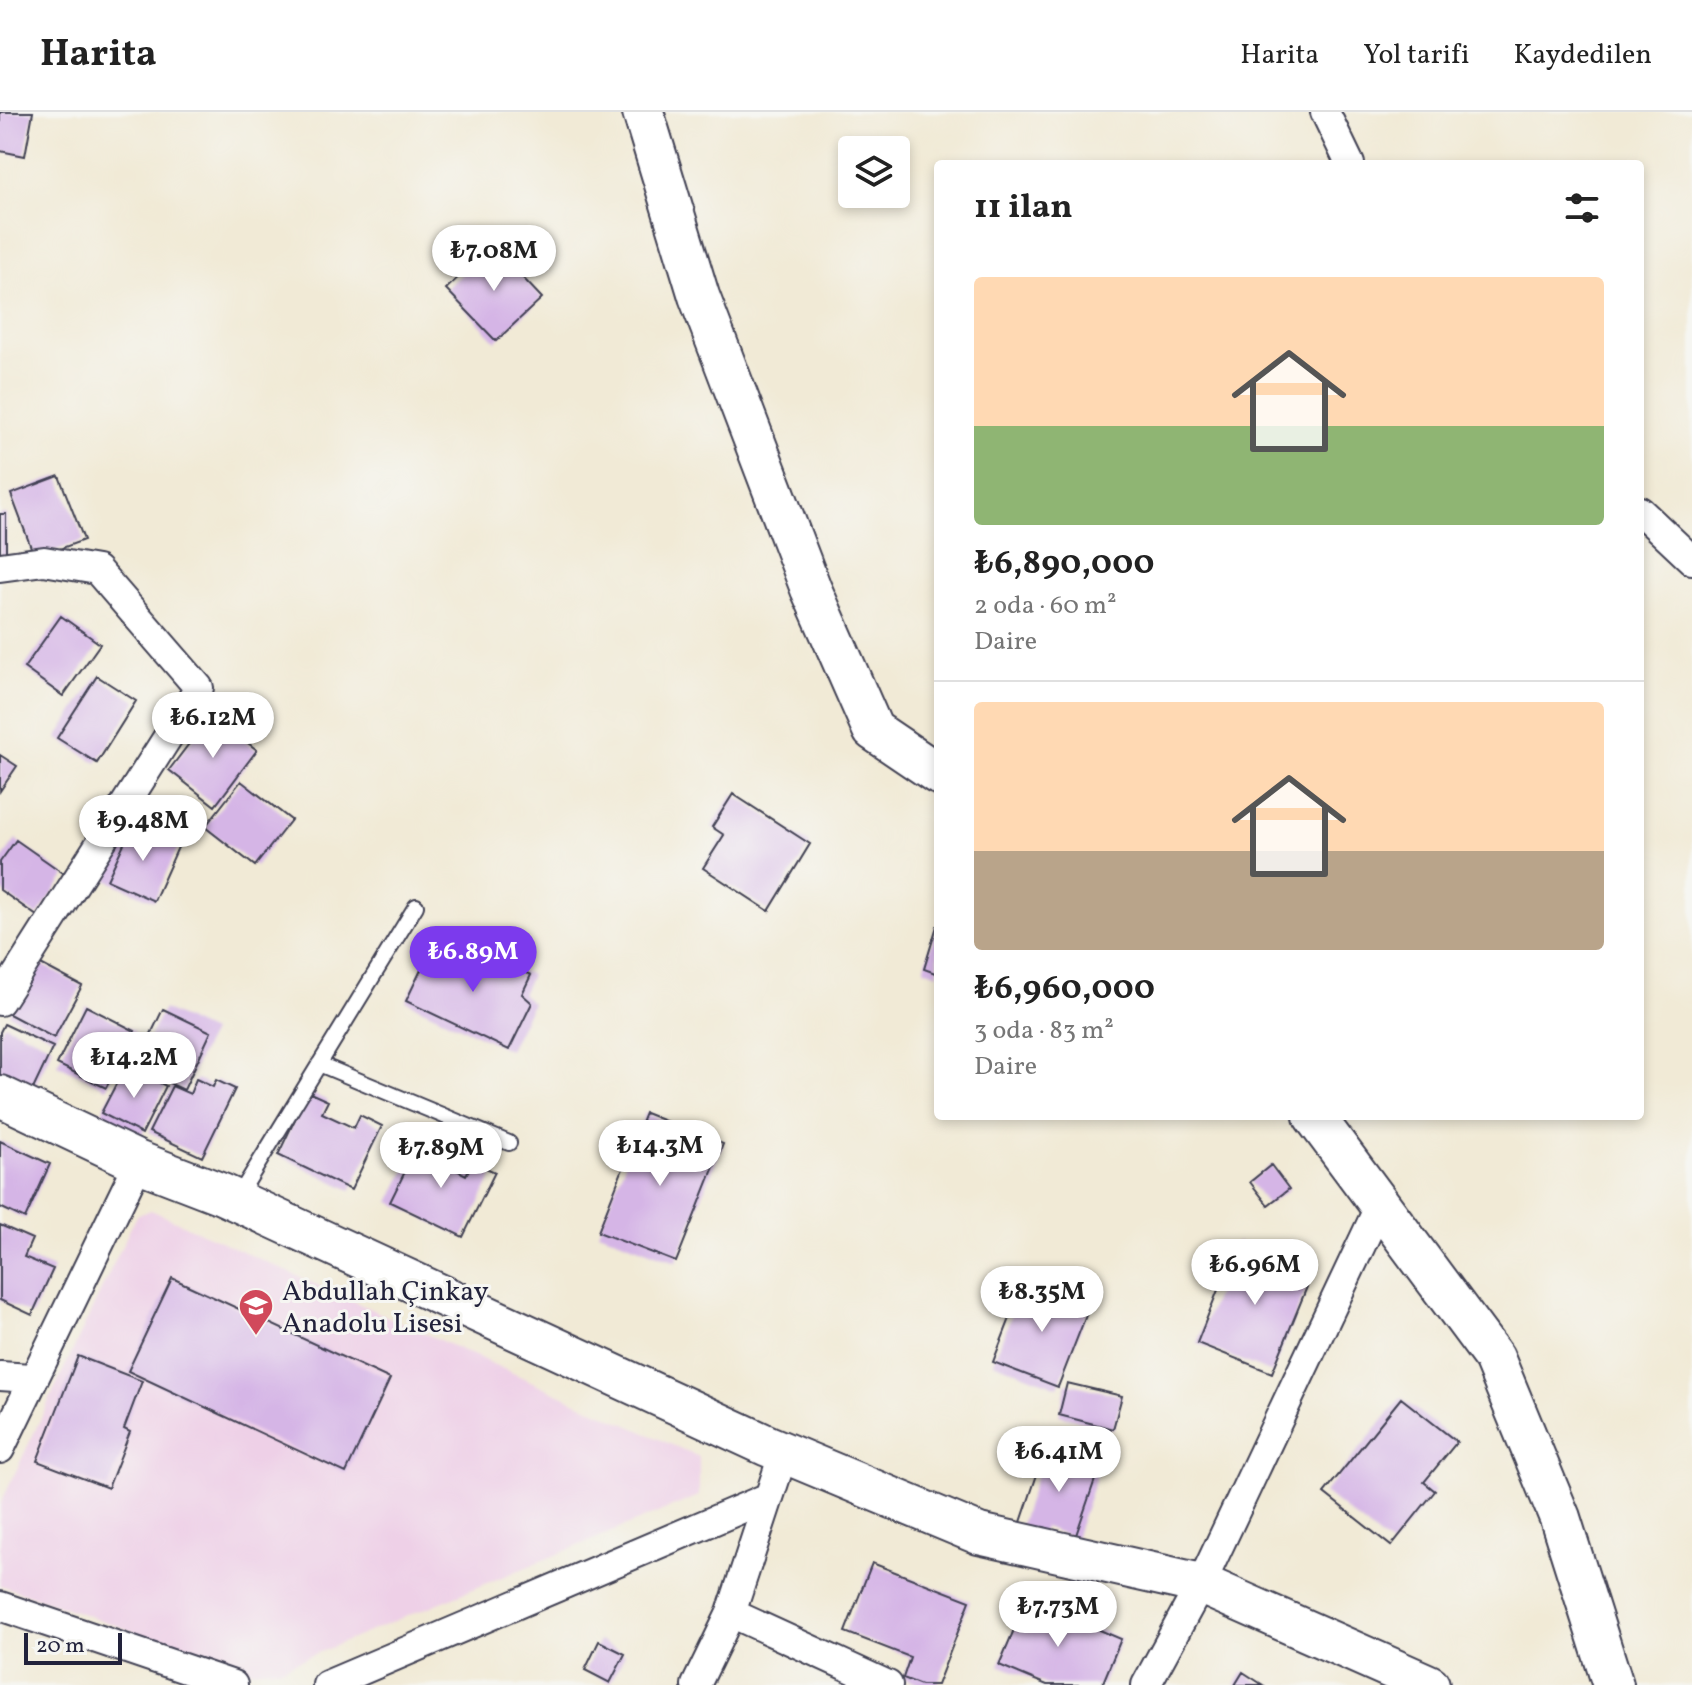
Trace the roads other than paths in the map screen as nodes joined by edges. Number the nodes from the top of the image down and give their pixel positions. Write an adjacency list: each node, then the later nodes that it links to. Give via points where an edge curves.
1 (643, 112): 7 (street, via 699,296 811,589 873,730)
2 (1325, 112): 3 (street)
3 (1348, 160)
4 (1644, 515): 5 (street)
5 (1692, 560)
6 (0, 567): 9 (street, via 44,561 97,570 199,688)
7 (934, 771)
8 (416, 906): 10 (lane)
9 (0, 1001)
10 (319, 1064): 13 (lane); 15 (lane)
11 (0, 1096): 14 (street)
12 (1317, 1120): 16 (street)
13 (509, 1143)
14 (139, 1162): 15 (street); 18 (street)
15 (236, 1201): 20 (street)
16 (1380, 1205): 22 (street); 32 (street, via 1494,1358 1560,1518)
17 (0, 1376): 18 (street)
18 (31, 1378): 19 (street)
19 (0, 1449)
20 (784, 1452): 21 (street); 22 (street, via 979,1534)
21 (769, 1497): 24 (street); 27 (street)
22 (1201, 1584): 25 (street); 30 (street)
23 (0, 1606): 26 (street)
24 (731, 1613): 28 (street); 29 (street)
25 (1385, 1676): 31 (street)
26 (233, 1685)
27 (327, 1685)
28 (696, 1685)
29 (888, 1685)
30 (1146, 1685)
31 (1429, 1685)
32 (1613, 1685)

